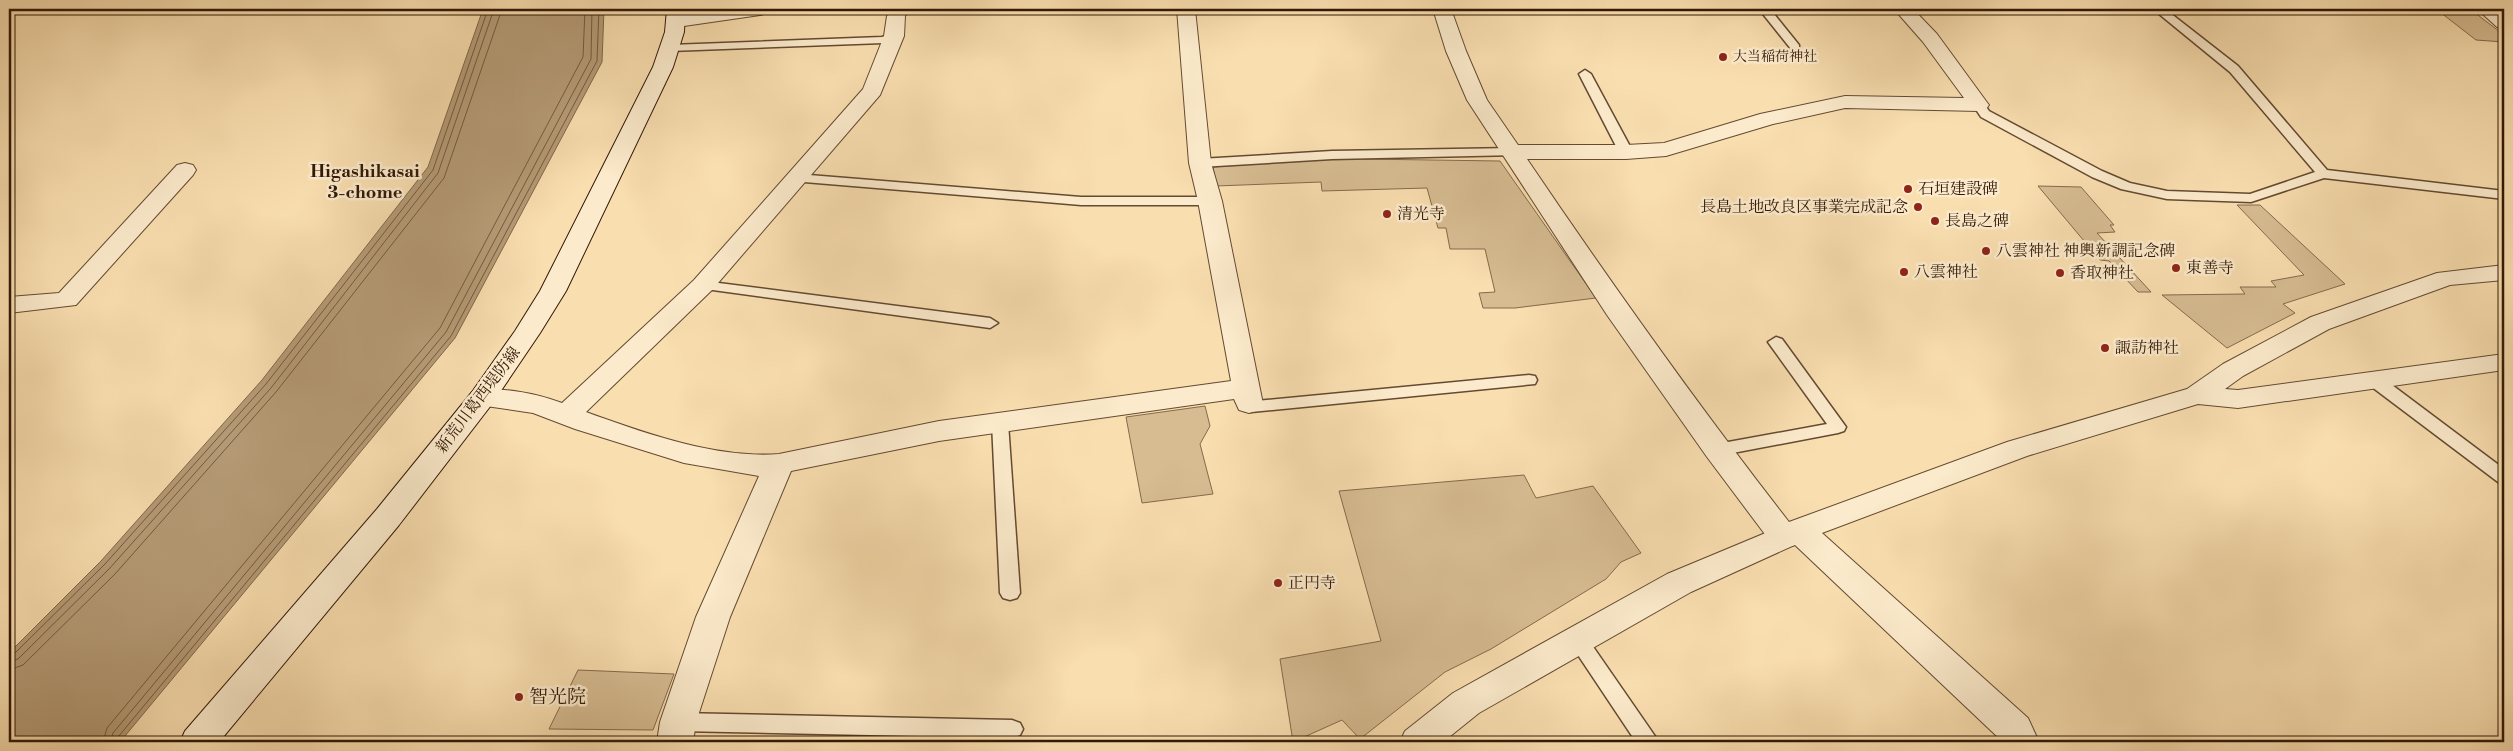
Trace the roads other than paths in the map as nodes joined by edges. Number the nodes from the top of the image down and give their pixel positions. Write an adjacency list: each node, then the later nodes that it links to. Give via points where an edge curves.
1 (760, 9): 9 (street)
2 (901, 9): 11 (street, via 896,16)
3 (1186, 9): 18 (street)
4 (1442, 9): 16 (street, via 1477,100)
5 (1764, 9): 12 (lane)
6 (1903, 9): 15 (street, via 1924,31)
7 (2158, 9): 20 (lane, via 2234,69)
8 (2486, 9): 10 (street)
9 (676, 15): 13 (street, 新荒川葛西堤防線)
10 (2504, 23)
11 (894, 36): 13 (lane, via 883,40); 21 (street, via 873,91)
12 (1795, 47)
13 (670, 48): 34 (street, 新荒川葛西堤防線, via 553,291)
14 (1585, 74): 17 (lane)
15 (1979, 105): 17 (street, via 1845,102 1768,119 1666,149); 20 (lane, via 1993,119 2097,174 2126,186 2167,195 2251,198)
16 (1514, 152): 17 (street); 18 (lane, via 1332,154); 37 (street, via 1620,315)
17 (1626, 152)
18 (1200, 163): 23 (street)
19 (185, 170): 26 (street, via 67,300)
20 (2323, 174): 22 (lane)
21 (797, 178): 23 (lane, via 1081,201); 25 (street)
22 (2504, 195)
23 (1210, 201): 33 (street)
24 (2504, 274): 32 (street, via 2446,278 2320,322 2233,370)
25 (703, 285): 27 (lane); 35 (street)
26 (9, 305)
27 (990, 323)
28 (1776, 342): 37 (lane, via 1838,427)
29 (2504, 362): 31 (street)
30 (1530, 380): 33 (lane, via 1251,407)
31 (2374, 380): 32 (street, via 2238,399); 39 (lane)
32 (2196, 395): 40 (street, via 2018,450)
33 (1248, 396): 36 (street)
34 (482, 398): 35 (street, via 537,404); 45 (street, 新荒川葛西堤防線, via 388,517)
35 (566, 415): 38 (street, via 692,455 753,466)
36 (1000, 423): 38 (street, via 854,447); 41 (lane)
37 (1717, 450): 40 (street)
38 (779, 464): 44 (street, via 713,617)
39 (2504, 478)
40 (1792, 534): 42 (street, via 1679,583); 48 (street, via 2015,729)
41 (1010, 593)
42 (1578, 640): 46 (street, via 1466,703); 47 (lane)
43 (1012, 729): 44 (lane)
44 (676, 732)
45 (198, 742)
46 (1418, 742)
47 (1648, 742)
48 (2021, 742)

